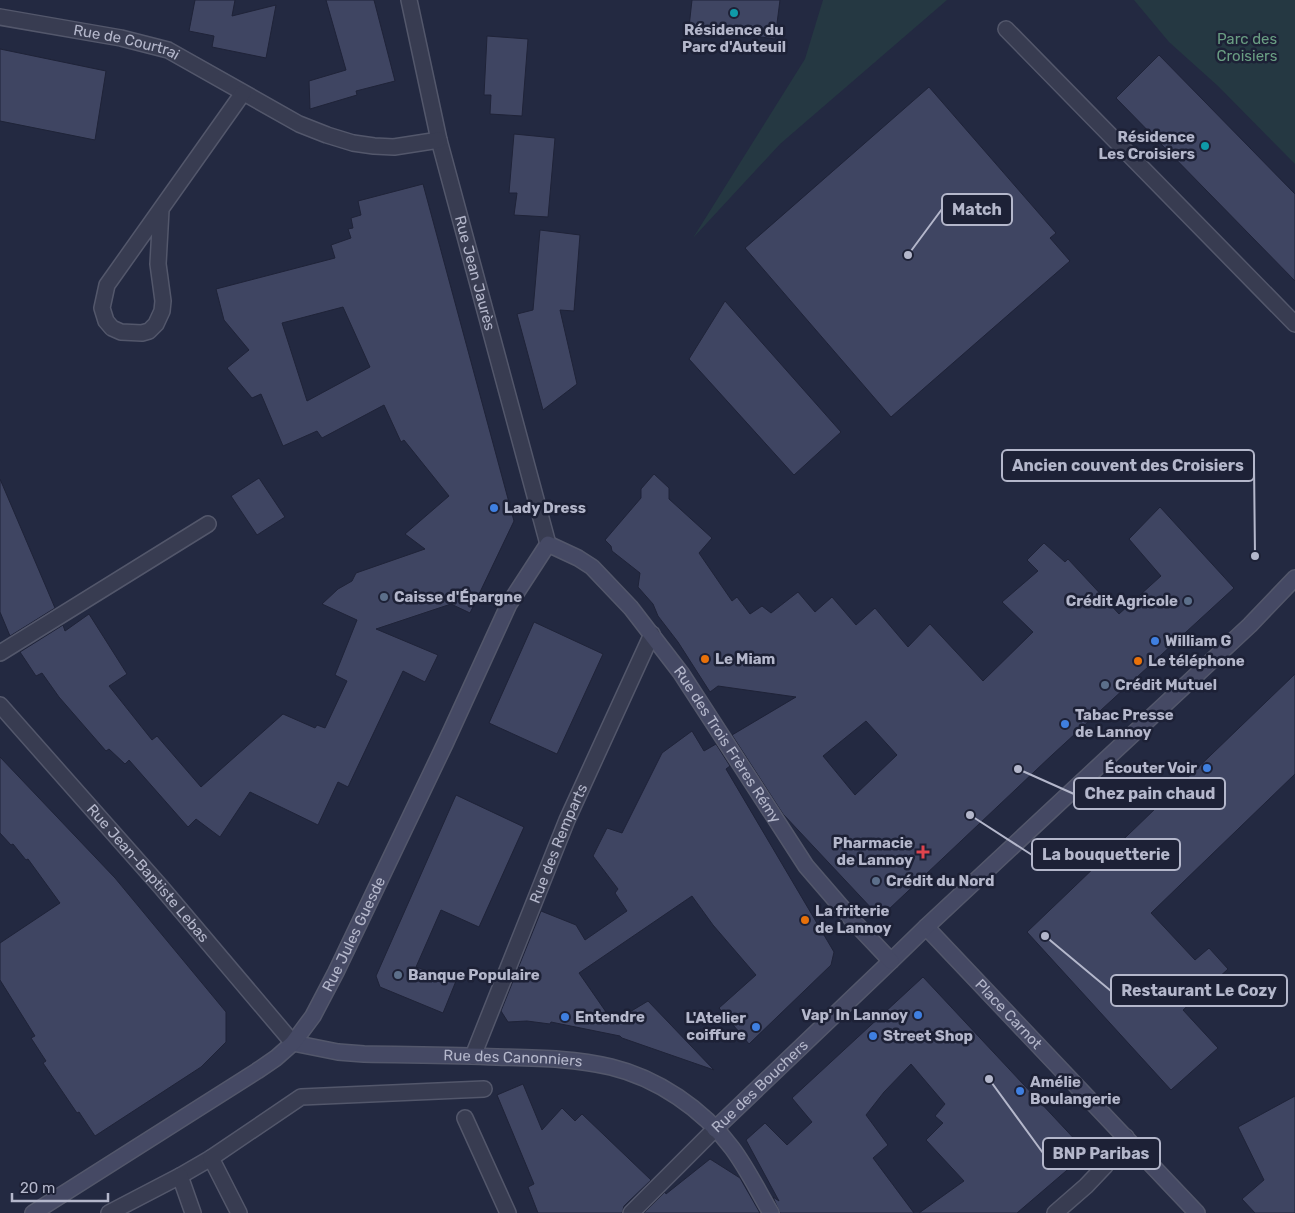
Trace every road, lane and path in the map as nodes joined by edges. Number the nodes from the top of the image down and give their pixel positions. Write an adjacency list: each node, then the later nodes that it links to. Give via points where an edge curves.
1 (408, 0): 5 (street, Rue Jean Jaurès)
2 (0, 17): 4 (street, Rue de Courtrai, via 122,38 168,50)
3 (1006, 29): 7 (street)
4 (243, 93): 5 (street, Rue de Courtrai, via 299,124 353,143 394,147); 6 (street)
5 (439, 140): 9 (street, Rue Jean Jaurès)
6 (160, 210): 6 (street, via 107,285 102,308 106,321 121,332 149,331 162,311 158,264)
7 (1295, 324)
8 (208, 524): 12 (street)
9 (548, 544): 11 (main road, Rue des Trois Frères Rémy, via 592,567); 16 (main road, Rue Jules Guesde, via 509,604 336,972 313,1016)
10 (1295, 578): 14 (main road, via 1250,625)
11 (652, 634): 15 (main road, Rue des Trois Frères Rémy, via 681,673 806,866); 17 (street, Rue des Remparts, via 566,820)
12 (0, 653)
13 (0, 705): 16 (street, Rue Jean-Baptiste Lebas)
14 (926, 927): 15 (main road); 21 (main road, Place Carnot)
15 (892, 961): 20 (main road, Rue des Bouchers)
16 (293, 1043): 17 (main road, Rue des Canonniers, via 352,1053); 24 (main road, Rue Jules Guesde, via 257,1071)
17 (473, 1056): 20 (main road, Rue des Canonniers, via 549,1059 612,1067 656,1084 690,1106)
18 (484, 1088): 22 (street, via 301,1097)
19 (466, 1118): 28 (street)
20 (714, 1129): 29 (street, Rue des Bouchers); 30 (main road, Rue des Canonniers, via 732,1147)
21 (1126, 1137): 31 (street, via 1086,1186); 32 (main road, Place Carnot)
22 (211, 1158): 23 (street); 27 (street)
23 (180, 1176): 25 (street); 26 (street)
24 (33, 1213)
25 (109, 1213)
26 (193, 1213)
27 (239, 1213)
28 (508, 1213)
29 (631, 1213)
30 (771, 1213)
31 (1055, 1213)
32 (1197, 1213)

